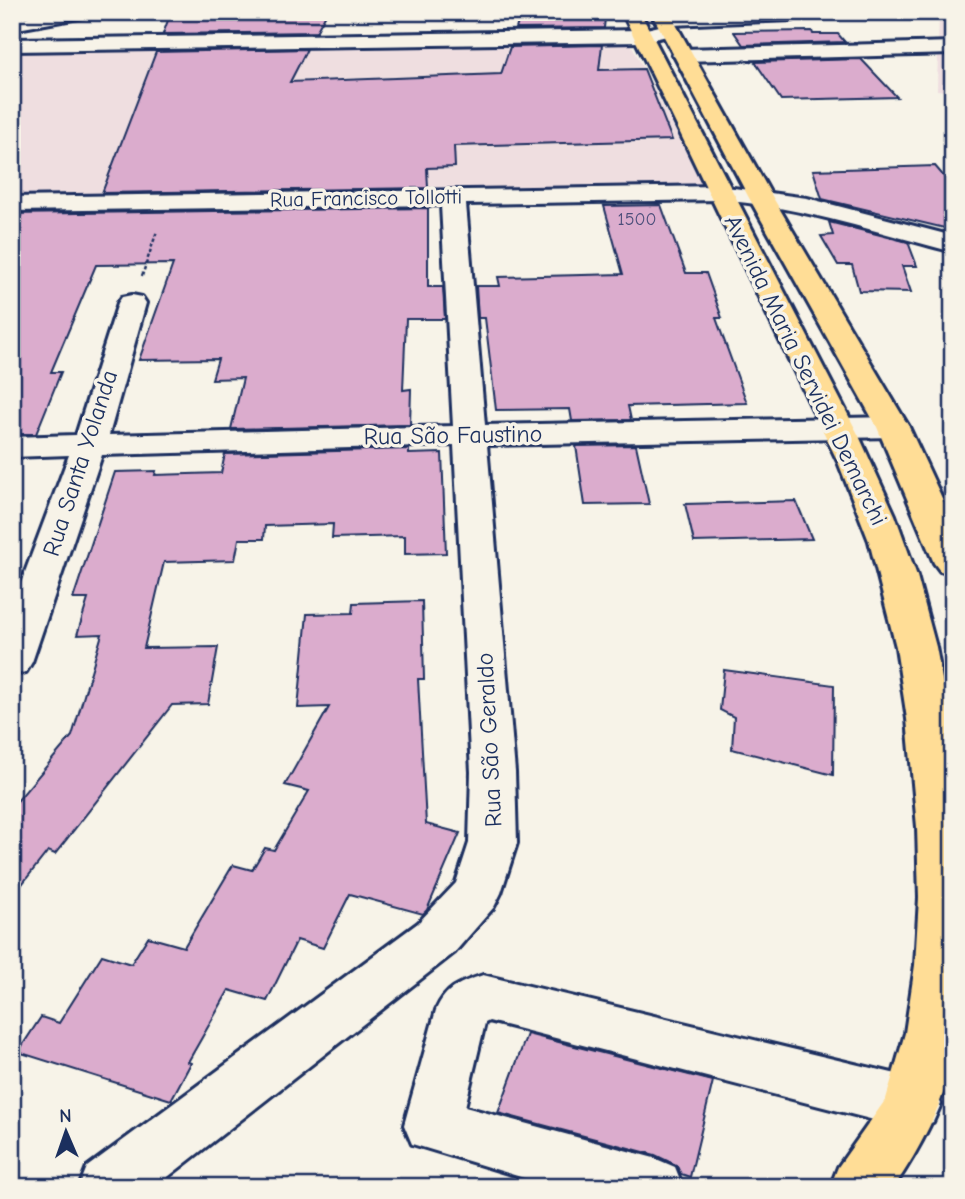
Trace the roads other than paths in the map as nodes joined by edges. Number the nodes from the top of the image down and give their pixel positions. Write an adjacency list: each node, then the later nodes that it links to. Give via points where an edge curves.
1 (84, 12): 5 (street)
2 (631, 12): 6 (main road, Avenida Maria Servidei Demarchi)
3 (793, 15): 4 (street)
4 (664, 21): 6 (street); 9 (main road, Avenida Maria Servidei Demarchi)
5 (12, 25)
6 (642, 36): 7 (street, via 337,28 230,41); 14 (main road, Avenida Maria Servidei Demarchi)
7 (12, 45)
8 (951, 51): 9 (street)
9 (682, 55): 16 (main road, Avenida Maria Servidei Demarchi)
10 (104, 62): 11 (street)
11 (12, 63)
12 (579, 180): 13 (street)
13 (12, 191)
14 (719, 193): 15 (street, Rua Francisco Tollotti); 16 (street, Rua Francisco Tollotti); 20 (main road, Avenida Maria Servidei Demarchi)
15 (453, 196): 17 (street, Rua Francisco Tollotti); 22 (street, Rua São Geraldo)
16 (760, 196): 18 (street, Rua Francisco Tollotti); 21 (main road, Avenida Maria Servidei Demarchi)
17 (12, 204)
18 (953, 244)
19 (132, 303): 23 (street, Rua Santa Yolanda)
20 (838, 427): 21 (street, Rua São Faustino); 22 (street, Rua São Faustino); 27 (main road, Avenida Maria Servidei Demarchi, via 887,541 904,596 935,760 945,923 942,979)
21 (893, 427): 25 (main road, Avenida Maria Servidei Demarchi)
22 (470, 435): 23 (street, Rua São Faustino); 28 (street, Rua São Geraldo, via 494,843 477,893 436,937)
23 (89, 445): 24 (street, Rua São Faustino); 26 (street, Rua Santa Yolanda)
24 (12, 447)
25 (953, 563)
26 (12, 662)
27 (913, 1104): 29 (street, via 483,997 462,1010 432,1125); 30 (main road, Avenida Maria Servidei Demarchi)
28 (108, 1187)
29 (654, 1187)
30 (859, 1187)

